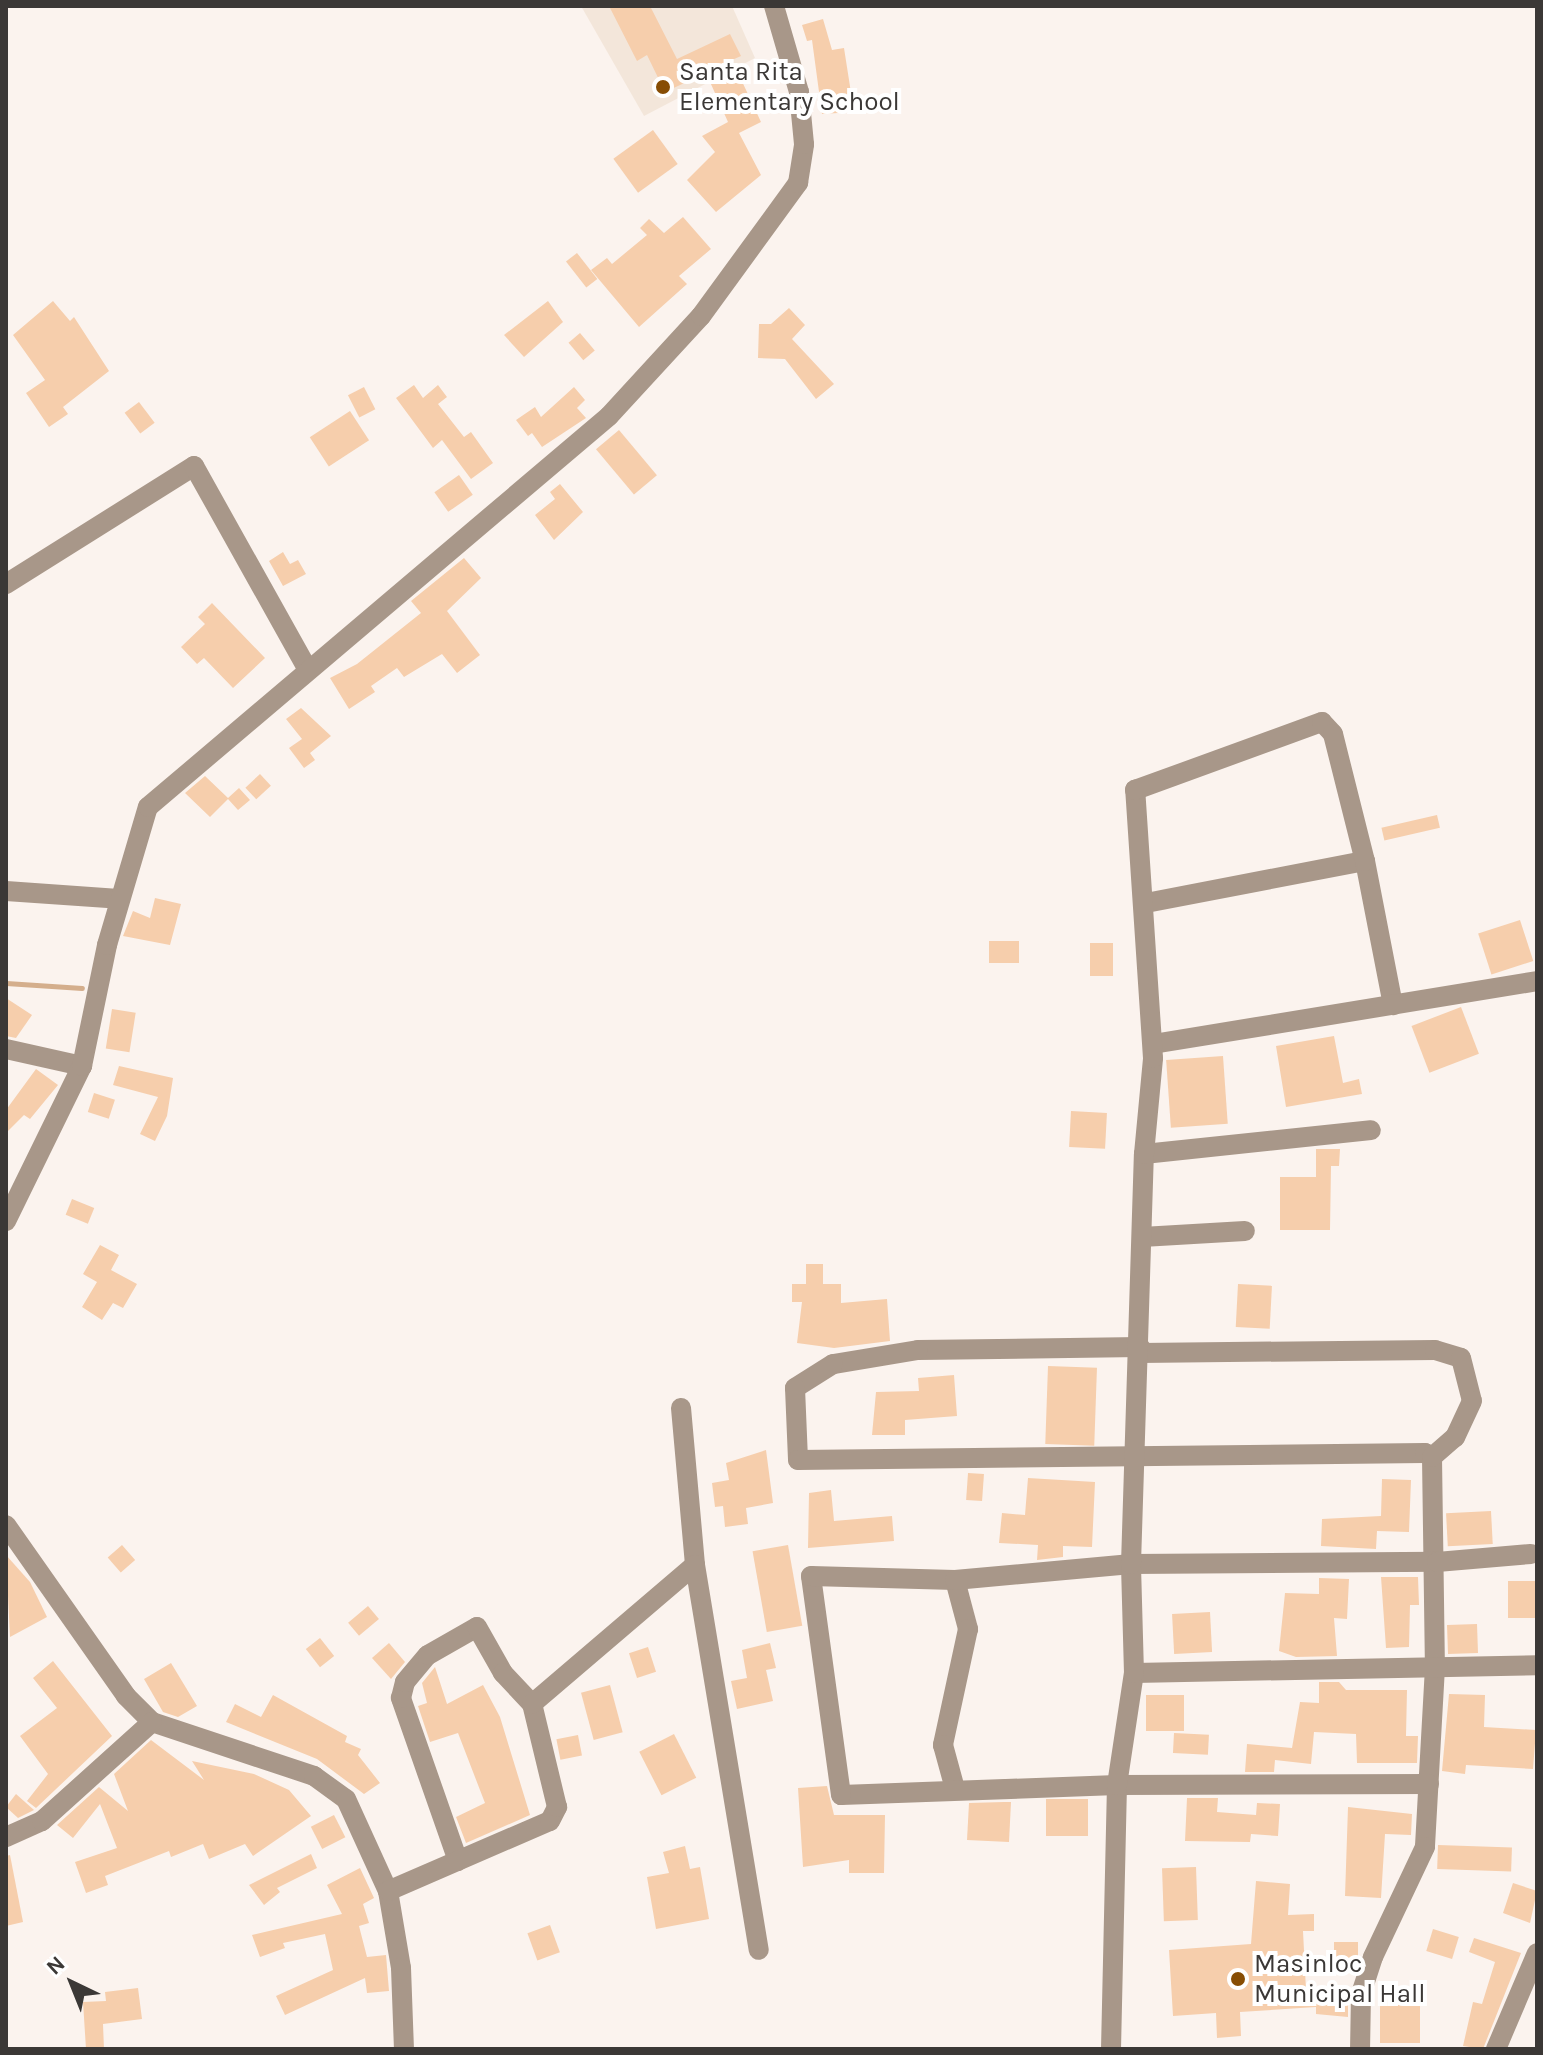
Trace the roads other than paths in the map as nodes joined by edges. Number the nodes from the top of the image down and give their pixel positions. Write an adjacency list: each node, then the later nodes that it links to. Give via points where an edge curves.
1 (774, 6): 3 (street, via 799,92 804,144 798,183 765,235 666,358 609,416)
2 (6, 584): 3 (street, via 194,466)
3 (307, 668): 6 (street, via 148,807)
4 (1365, 861): 7 (street); 7 (street, via 1333,734 1322,722 1135,790); 9 (street)
5 (6, 891): 6 (street)
6 (119, 899): 12 (street)
7 (1146, 903): 10 (street)
8 (1537, 981): 9 (street)
9 (1393, 1005): 10 (street)
10 (1153, 1044): 14 (street)
11 (6, 1049): 12 (street)
12 (82, 1066): 15 (street)
13 (1371, 1130): 14 (street)
14 (1144, 1154): 17 (street)
15 (6, 1221)
16 (1245, 1231): 17 (street)
17 (1142, 1237): 18 (street)
18 (1140, 1350): 20 (street, via 1435,1350 1461,1358 1472,1401 1455,1437); 21 (street); 21 (street, via 918,1350 833,1364 795,1388 798,1460)
19 (681, 1408): 26 (street)
20 (1432, 1457): 21 (street, via 1425,1453); 24 (street)
21 (1136, 1458): 25 (street)
22 (6, 1525): 32 (street, via 126,1696)
23 (1531, 1554): 24 (street)
24 (1437, 1562): 25 (street); 29 (street)
25 (1131, 1564): 27 (street); 30 (street)
26 (695, 1565): 31 (street); 39 (street)
27 (955, 1580): 35 (street, via 968,1629 943,1745); 35 (street, via 811,1576 841,1795)
28 (1537, 1665): 29 (street)
29 (1435, 1667): 30 (street); 33 (street)
30 (1134, 1673): 34 (street)
31 (532, 1704): 37 (street, via 557,1807 539,1829); 37 (street, via 503,1673 477,1627 428,1655 405,1682 401,1698)
32 (152, 1722): 36 (street, via 42,1821); 38 (street, via 332,1785 346,1799)
33 (1429, 1784): 34 (street); 43 (street, via 1425,1847 1361,1994)
34 (1117, 1785): 35 (street); 42 (street)
35 (955, 1789)
36 (6, 1837)
37 (458, 1861): 38 (street)
38 (388, 1891): 41 (street, via 401,1968)
39 (759, 1950)
40 (1537, 1953): 44 (street)
41 (404, 2049)
42 (1111, 2049)
43 (1360, 2049)
44 (1496, 2049)

